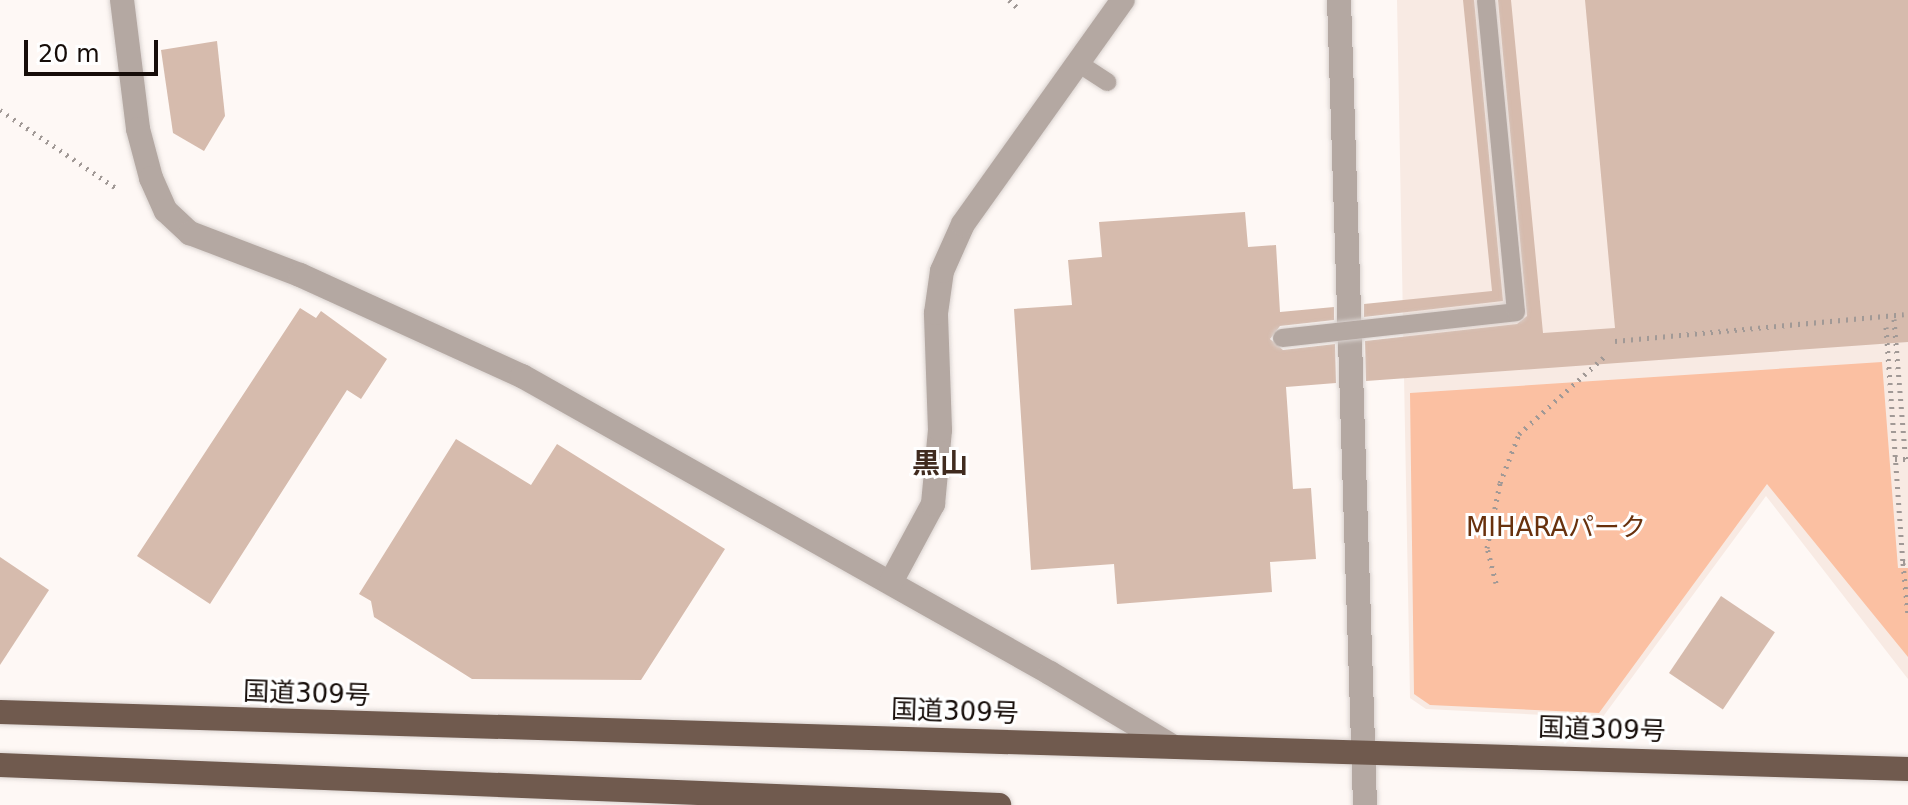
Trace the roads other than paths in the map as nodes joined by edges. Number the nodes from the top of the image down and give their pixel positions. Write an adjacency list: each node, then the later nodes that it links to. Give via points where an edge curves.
1 (122, 0): 8 (street, via 138,129 166,211 190,233 300,275 522,376)
2 (1123, 0): 5 (street)
3 (1339, 0): 11 (street)
4 (1486, 0): 7 (lane, bridge, via 1516,312)
5 (1078, 63): 6 (lane); 8 (street, via 963,224 942,271 936,313 940,430 933,504)
6 (1107, 82)
7 (1282, 338)
8 (891, 582): 10 (street)
9 (0, 712): 10 (highway, 国道309号)
10 (1172, 746): 11 (highway, 国道309号)
11 (1365, 752): 13 (highway, 国道309号); 16 (street)
12 (0, 765): 14 (highway)
13 (1908, 769)
14 (517, 796): 15 (highway)
15 (999, 805)
16 (1365, 805)

